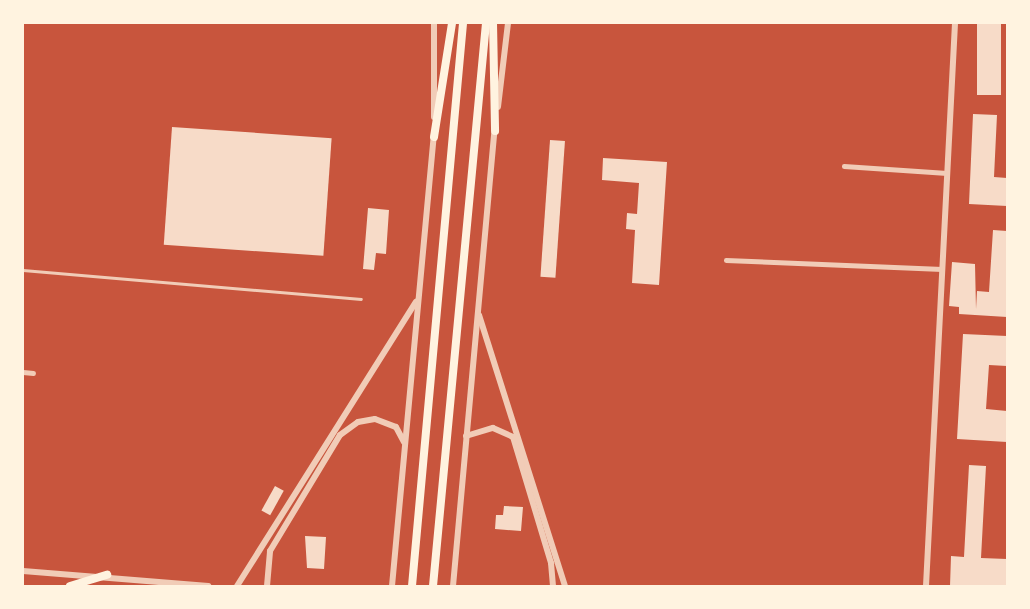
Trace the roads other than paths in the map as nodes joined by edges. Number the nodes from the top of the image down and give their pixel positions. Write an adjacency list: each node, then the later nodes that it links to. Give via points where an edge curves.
1 (434, 23): 9 (street)
2 (452, 23): 9 (highway)
3 (463, 23): 29 (highway)
4 (486, 23): 30 (highway)
5 (493, 23): 8 (highway)
6 (508, 23): 8 (street)
7 (954, 23): 11 (street)
8 (495, 131): 17 (street)
9 (435, 138): 16 (street)
10 (844, 166): 11 (street)
11 (947, 173): 13 (street)
12 (726, 260): 13 (street)
13 (942, 269): 34 (street)
14 (23, 270): 15 (lane)
15 (362, 299)
16 (417, 300): 21 (street); 26 (street)
17 (477, 309): 20 (street); 33 (street)
18 (23, 372): 19 (street)
19 (33, 373)
20 (466, 436): 31 (street); 32 (street, via 493,428 513,438 551,563)
21 (405, 443): 27 (street, via 396,427 375,419 358,422 340,435 270,551); 28 (street)
22 (23, 570): 23 (street)
23 (107, 575): 24 (highway); 25 (street)
24 (70, 586)
25 (208, 586)
26 (237, 586)
27 (267, 586)
28 (392, 586)
29 (412, 586)
30 (433, 586)
31 (453, 586)
32 (553, 586)
33 (565, 586)
34 (926, 586)

